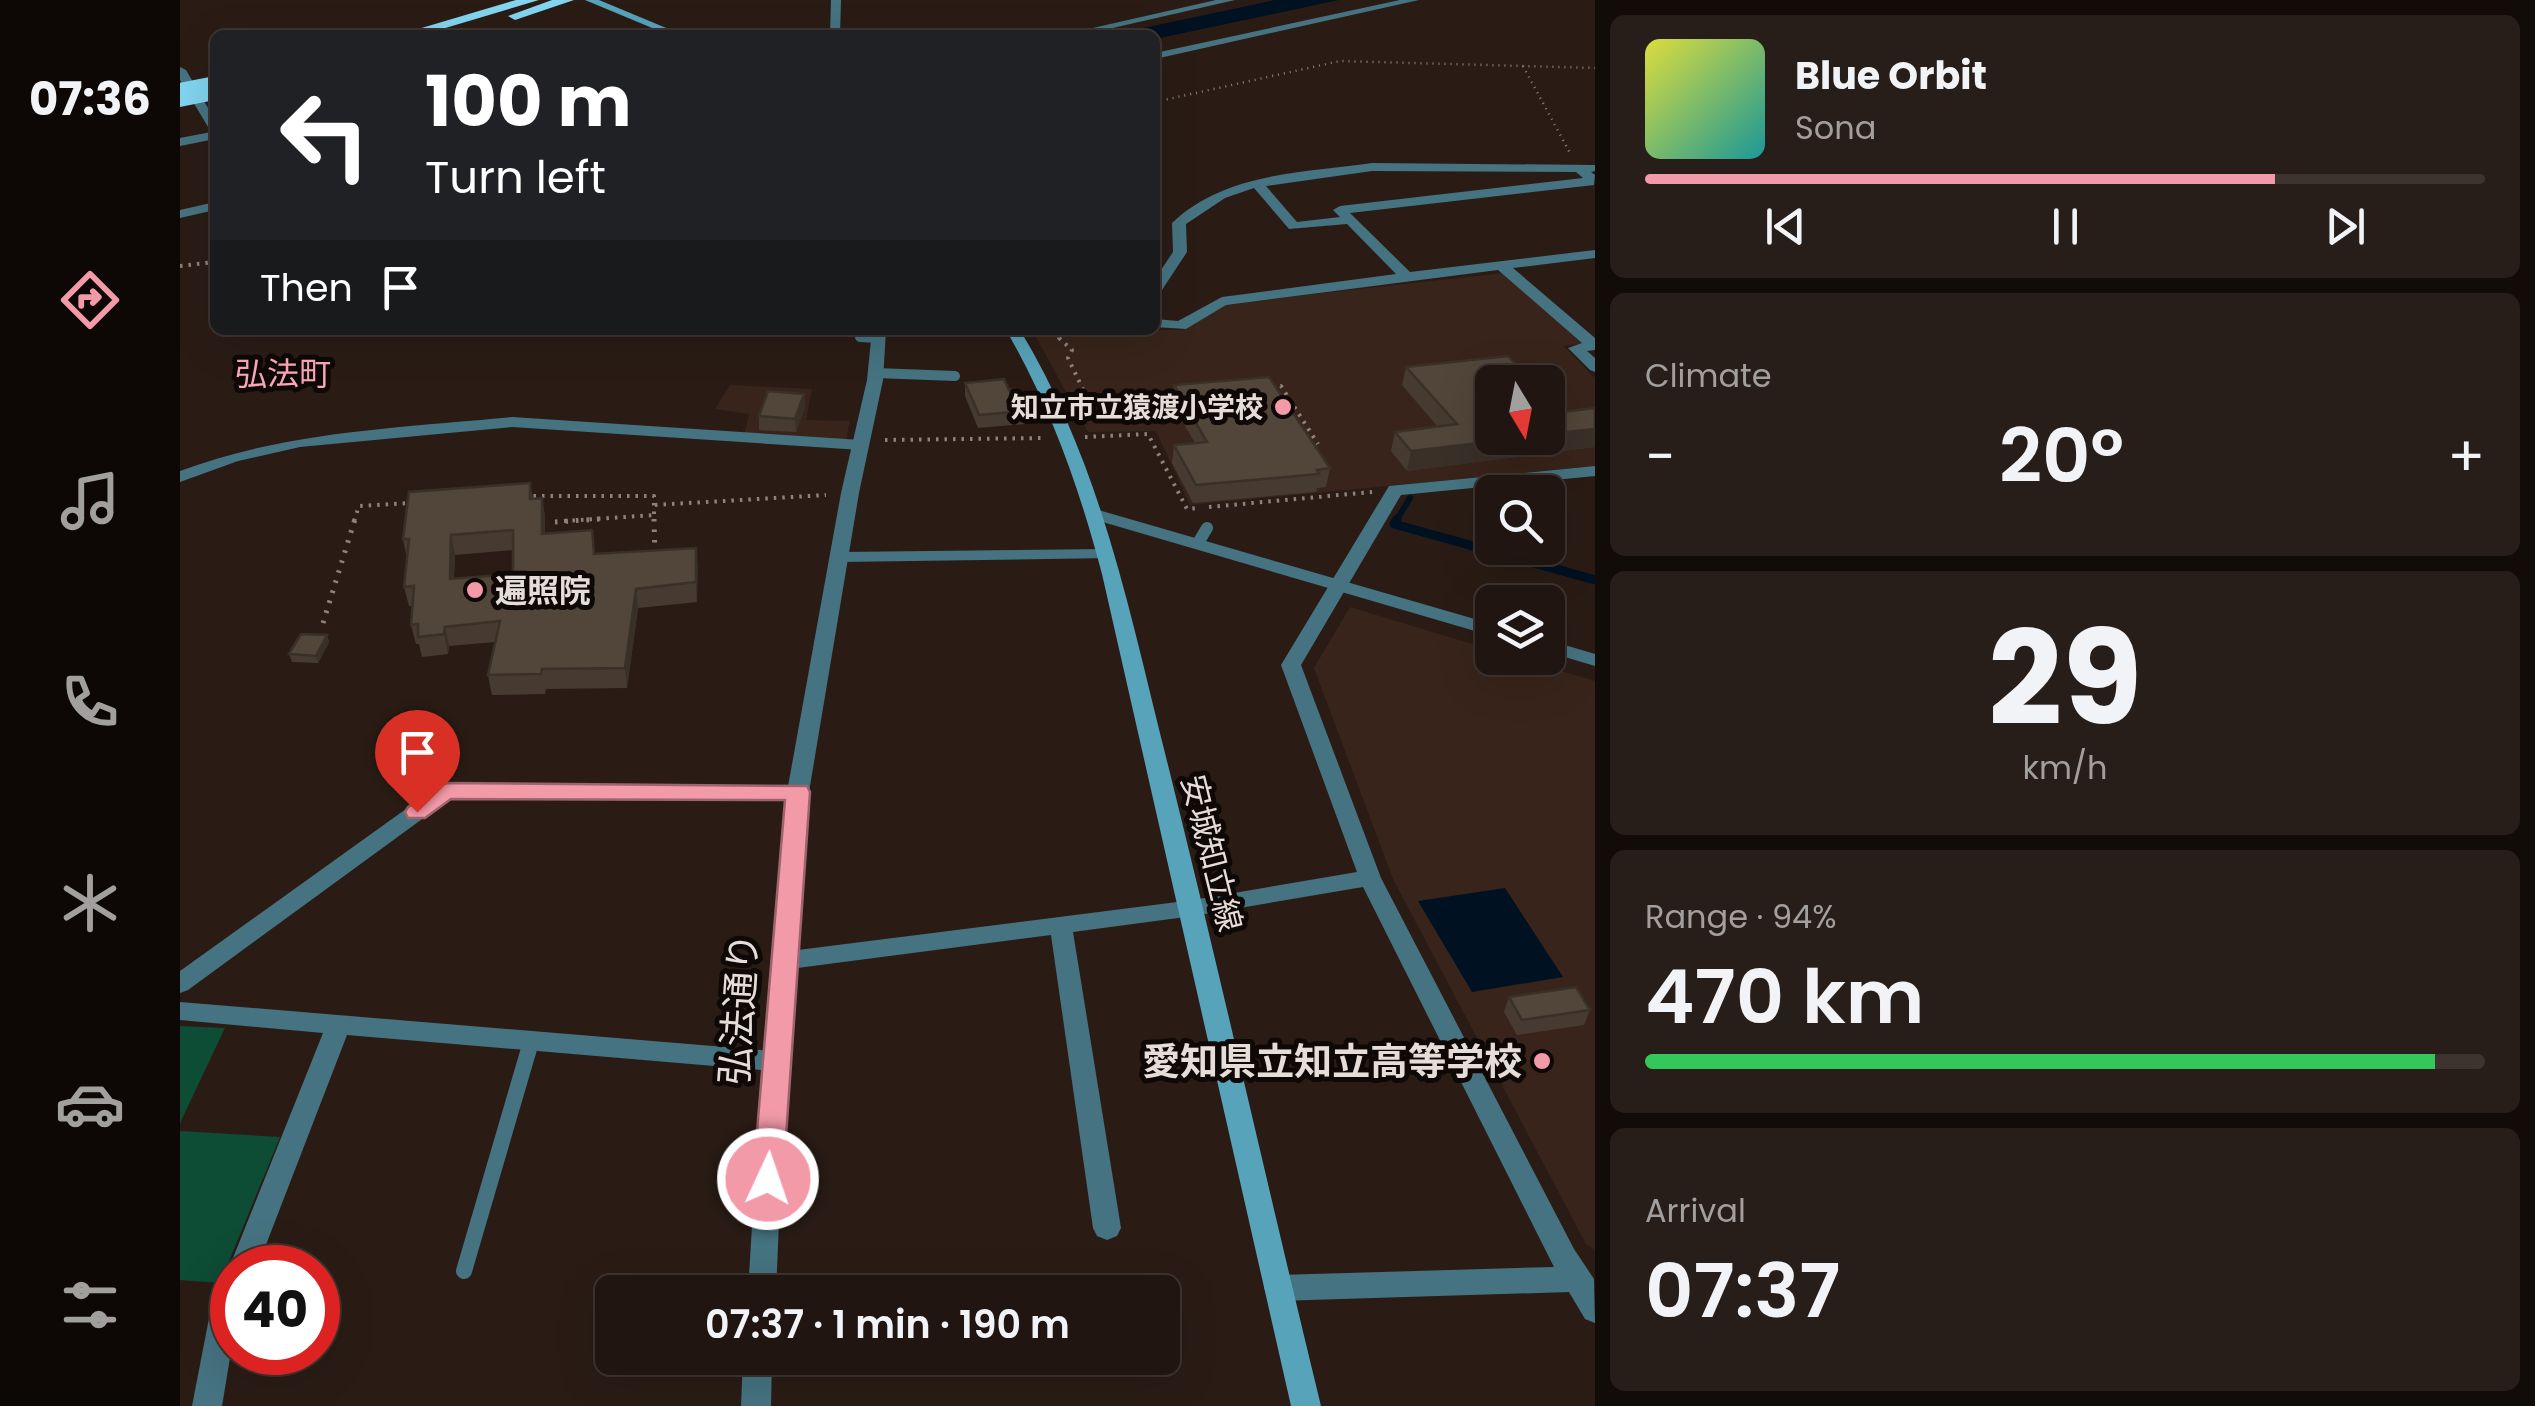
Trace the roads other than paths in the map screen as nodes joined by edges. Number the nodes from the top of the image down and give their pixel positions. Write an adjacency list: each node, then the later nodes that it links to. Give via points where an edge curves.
1 (532, 0): 8 (highway)
2 (550, 0): 9 (highway)
3 (566, 0): 10 (highway)
4 (591, 0): 11 (highway); 12 (main road)
5 (836, 0): 13 (street)
6 (1230, 0): 14 (street)
7 (1414, 0): 15 (street)
8 (423, 30)
9 (447, 30)
10 (466, 30)
11 (495, 30)
12 (666, 30)
13 (835, 30)
14 (1091, 30)
15 (1160, 55)
16 (210, 86): 17 (highway)
17 (184, 89): 18 (street)
18 (210, 125)
19 (210, 133): 20 (street)
20 (180, 142)
21 (1579, 168): 22 (street); 23 (street, via 1372,168); 26 (street, via 1594,181 1340,210)
22 (1595, 168)
23 (1257, 184): 26 (street, via 1294,226); 30 (street, via 1229,190 1179,224 1180,252)
24 (210, 207): 25 (street)
25 (180, 214)
26 (1350, 220): 29 (street)
27 (1595, 254): 28 (street)
28 (1503, 266): 29 (street); 36 (street)
29 (1407, 277): 31 (street, via 1222,301 1181,326)
30 (1160, 282)
31 (1160, 324)
32 (872, 335): 35 (lane)
33 (878, 335): 38 (street)
34 (1017, 335): 43 (main road, 安城知立線, via 1072,437)
35 (860, 337)
36 (1594, 345): 37 (street, via 1576,348)
37 (1595, 367)
38 (876, 373): 39 (lane); 40 (street)
39 (955, 376)
40 (862, 442): 42 (street, via 512,422 300,442); 45 (street)
41 (1595, 471): 46 (street, via 1395,490)
42 (180, 477)
43 (1095, 514): 44 (main road, 安城知立線); 46 (street, via 1202,536)
44 (1106, 554): 45 (street); 52 (main road, 安城知立線)
45 (841, 556): 50 (street, 弘法通り)
46 (1340, 585): 47 (street); 51 (street, via 1291,664)
47 (1475, 625)
48 (1565, 651): 49 (street)
49 (1595, 660)
50 (798, 792): 54 (street, 弘法通り); 55 (street, via 446,791)
51 (1370, 878): 52 (street); 64 (street)
52 (1192, 908): 53 (street); 65 (main road, 安城知立線)
53 (1061, 926): 54 (street); 60 (street)
54 (782, 961): 59 (street, 弘法通り)
55 (180, 984)
56 (180, 1011): 57 (street)
57 (338, 1026): 58 (street); 61 (street)
58 (532, 1042): 59 (street); 62 (lane)
59 (774, 1061): 63 (street, 弘法通り)
60 (1107, 1228)
61 (252, 1245)
62 (464, 1271)
63 (763, 1275)
64 (1580, 1280): 65 (street); 66 (street)
65 (1278, 1288): 71 (main road, 安城知立線)
66 (1595, 1310)
67 (213, 1375): 69 (street)
68 (757, 1375): 70 (street)
69 (208, 1406)
70 (756, 1406)
71 (1306, 1406)

